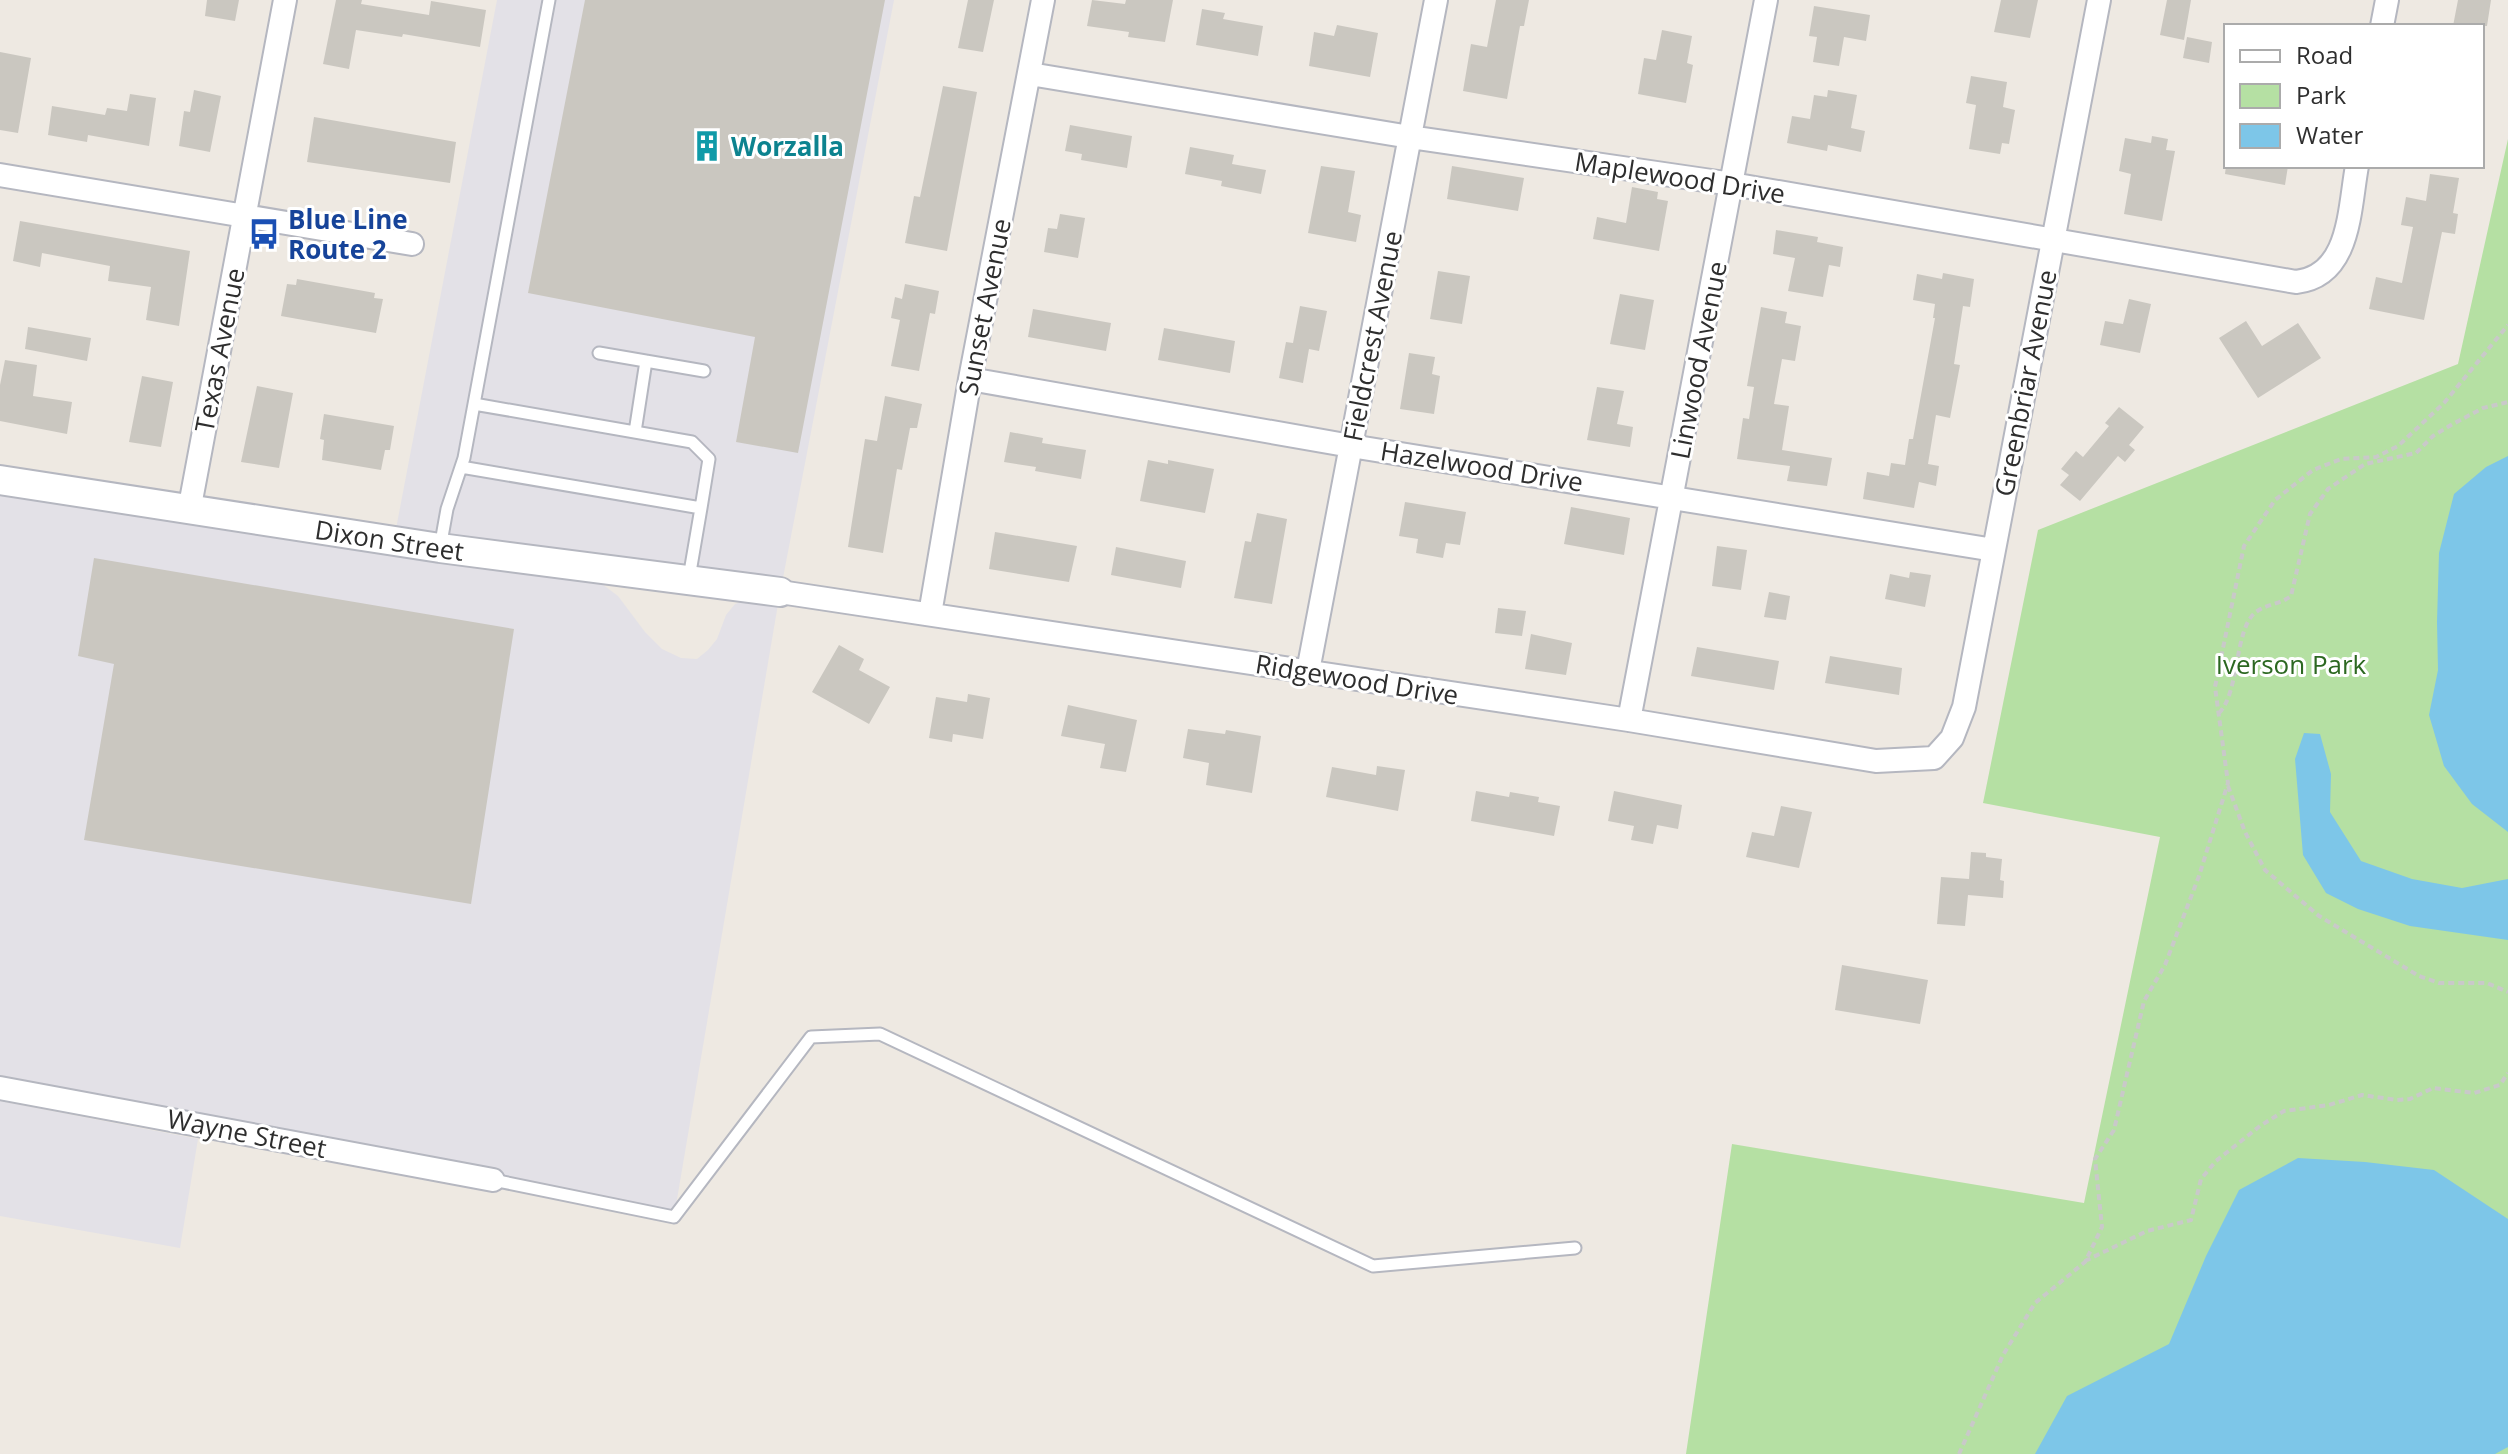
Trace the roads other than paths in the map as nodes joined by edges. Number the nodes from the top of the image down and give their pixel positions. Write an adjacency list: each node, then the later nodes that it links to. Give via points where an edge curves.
1 (285, 0): 14 (street, Texas Avenue)
2 (549, 0): 21 (lane)
3 (1043, 0): 9 (street, Sunset Avenue)
4 (1436, 0): 10 (street, Fieldcrest Avenue)
5 (1766, 0): 13 (street, Linwood Avenue)
6 (2099, 0): 15 (street, Greenbriar Avenue)
7 (2387, 0): 8 (street)
8 (2382, 24)
9 (1030, 74): 10 (street, Maplewood Drive); 20 (street, Sunset Avenue)
10 (1410, 137): 13 (street, Maplewood Drive); 23 (street, Fieldcrest Avenue)
11 (2357, 168): 15 (street, Maplewood Drive, via 2342,245 2326,271 2306,281 2280,281)
12 (0, 175): 14 (street)
13 (1732, 184): 15 (street, Maplewood Drive); 26 (street, Linwood Avenue)
14 (244, 217): 16 (street); 28 (street, Texas Avenue)
15 (2052, 238): 30 (street, Greenbriar Avenue)
16 (412, 244)
17 (599, 353): 18 (lane)
18 (646, 361): 19 (lane); 22 (lane)
19 (704, 371)
20 (970, 379): 23 (street, Hazelwood Drive); 33 (street, Sunset Avenue)
21 (474, 404): 22 (lane); 24 (lane)
22 (635, 432): 27 (lane, via 692,442 701,449 709,459)
23 (1351, 446): 26 (street, Hazelwood Drive); 34 (street, Fieldcrest Avenue)
24 (461, 467): 27 (lane); 29 (lane)
25 (0, 480): 28 (street, Dixon Street)
26 (1673, 496): 30 (street, Hazelwood Drive); 35 (street, Linwood Avenue)
27 (701, 508): 31 (lane)
28 (189, 511): 29 (street, Dixon Street)
29 (440, 548): 31 (street, Dixon Street)
30 (1994, 550): 36 (street, Greenbriar Avenue, via 1964,707 1952,738)
31 (689, 580): 32 (street, Dixon Street)
32 (780, 592): 33 (street, Ridgewood Drive)
33 (930, 614): 34 (street, Ridgewood Drive)
34 (1308, 671): 35 (street, Ridgewood Drive)
35 (1629, 720): 36 (street, Ridgewood Drive, via 1876,761)
36 (1934, 758)
37 (0, 1088): 38 (street, Wayne Street)
38 (493, 1180): 39 (lane, via 674,1217 811,1037 880,1034 1373,1266)
39 (1575, 1248)

